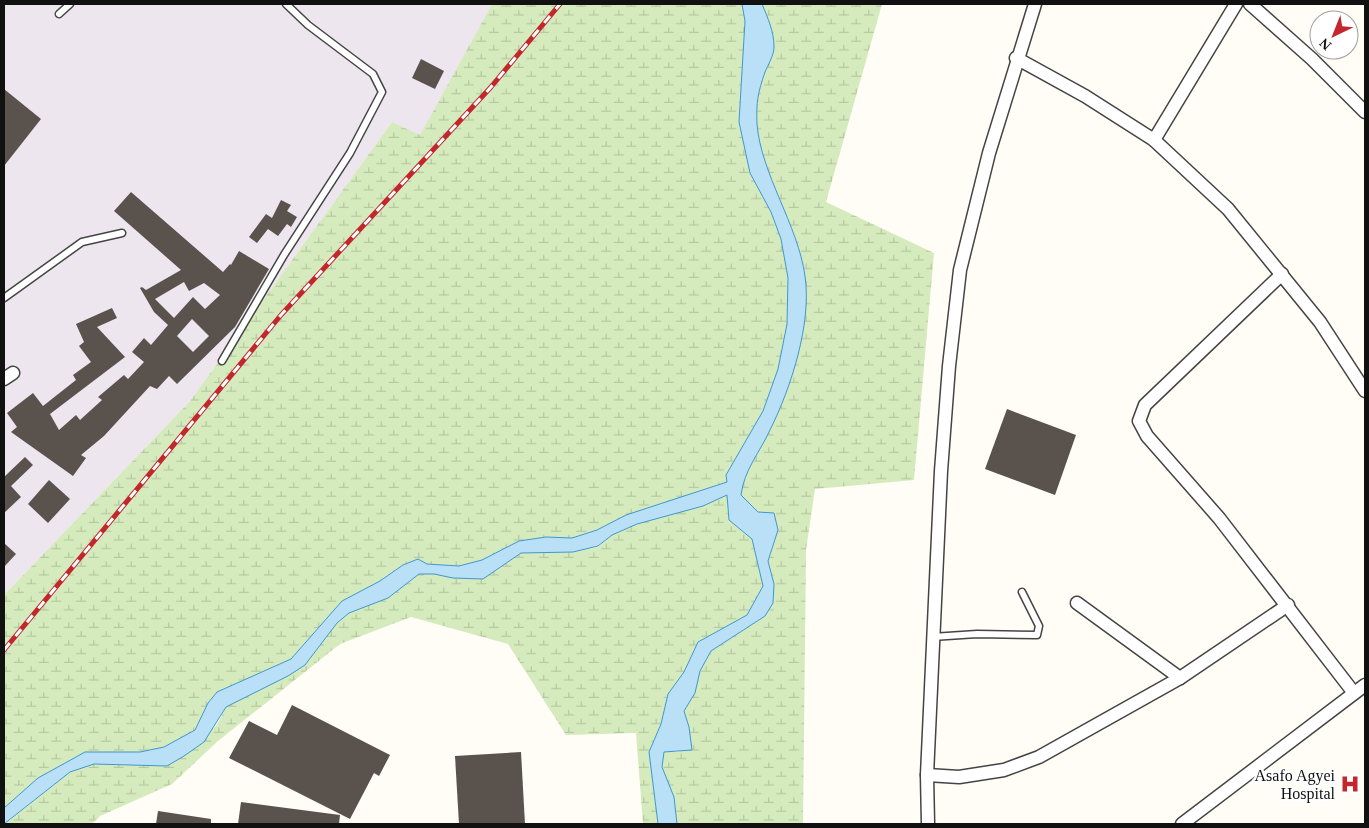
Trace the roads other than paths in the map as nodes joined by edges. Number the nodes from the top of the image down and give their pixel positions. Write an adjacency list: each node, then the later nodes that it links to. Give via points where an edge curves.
1 (70, 4): 6 (lane)
2 (286, 4): 13 (lane, via 308,25 373,74 382,92 350,153 284,255)
3 (1035, 4): 7 (street)
4 (1236, 4): 9 (street)
5 (1250, 4): 8 (street)
6 (58, 14)
7 (1016, 58): 9 (street, via 1086,96); 18 (street, via 960,270 948,376)
8 (1365, 112)
9 (1154, 140): 11 (street, via 1228,209)
10 (122, 233): 12 (lane, via 82,242)
11 (1282, 274): 14 (street, via 1320,322); 17 (street, via 1145,405 1139,420 1147,436 1219,518)
12 (4, 298)
13 (222, 361)
14 (1365, 391)
15 (1022, 592): 18 (lane, via 1039,626 1037,635)
16 (1077, 603): 19 (street)
17 (1288, 605): 19 (street); 21 (street)
18 (932, 637): 22 (street)
19 (1180, 678): 22 (street, via 1039,757 1004,770 959,777)
20 (1365, 685): 21 (street)
21 (1354, 693): 24 (street)
22 (927, 775): 23 (street)
23 (928, 824)
24 (1182, 824)

